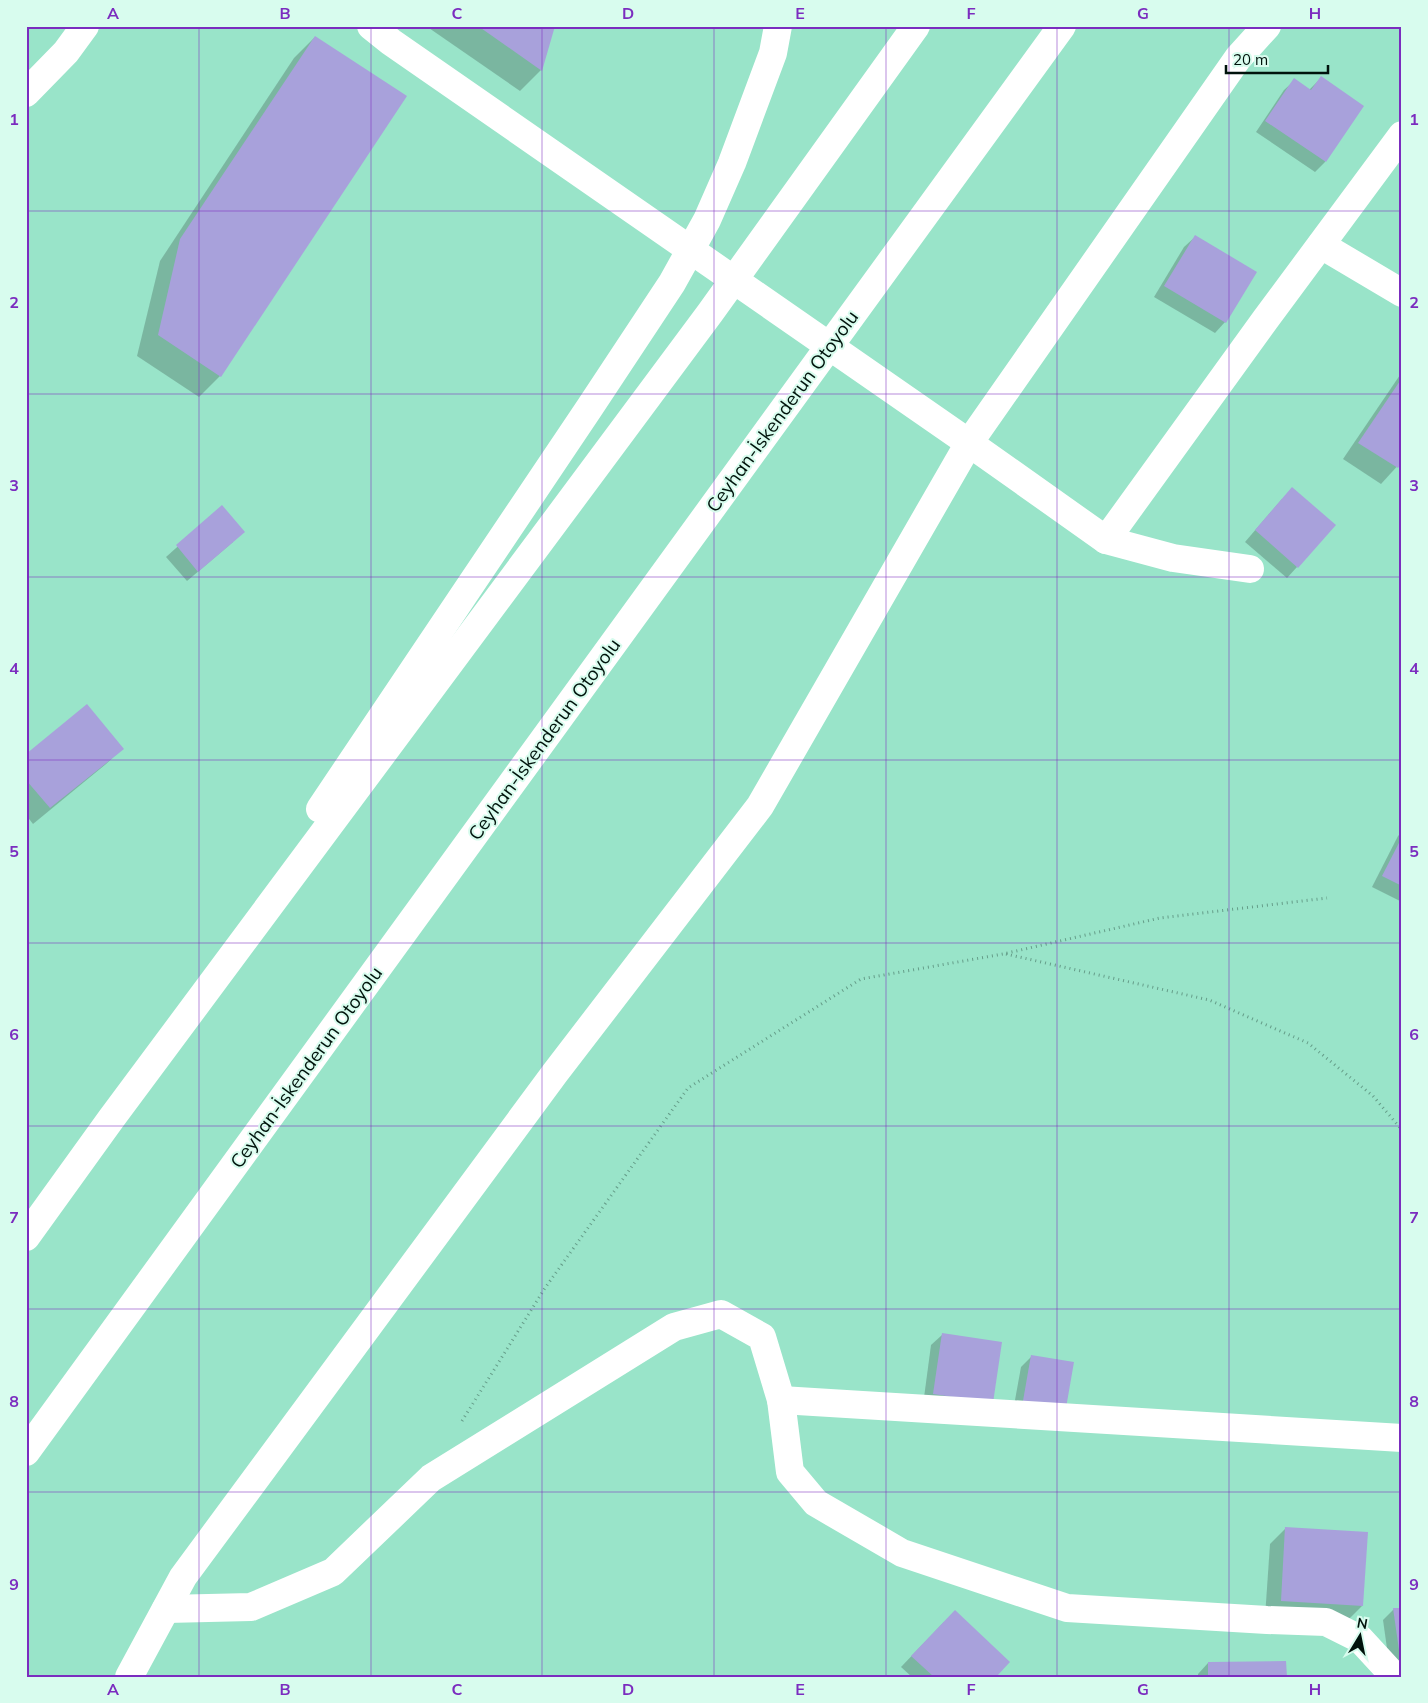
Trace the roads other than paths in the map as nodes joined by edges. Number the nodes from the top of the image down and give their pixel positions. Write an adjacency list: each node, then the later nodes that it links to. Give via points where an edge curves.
1 (85, 26): 7 (main road, via 66,52)
2 (371, 26): 11 (main road)
3 (778, 26): 14 (main road, via 773,53 732,163 707,220 672,283)
4 (916, 26): 14 (main road, via 710,313)
5 (1062, 26): 18 (main road, Ceyhan-İskenderun Otoyolu)
6 (1267, 26): 11 (main road, via 1238,58)
7 (26, 93)
8 (1402, 135): 9 (main road)
9 (1321, 245): 10 (main road); 12 (main road)
10 (1402, 293)
11 (969, 443): 12 (main road); 19 (main road, via 760,806 555,1073 183,1577)
12 (1106, 540): 13 (main road, via 1173,558)
13 (1250, 569)
14 (111, 1119): 15 (main road)
15 (26, 1237)
16 (781, 1400): 17 (main road); 19 (main road, via 762,1337 722,1314 674,1327 431,1478 333,1572 252,1607); 21 (main road, via 790,1472 816,1502 902,1553 1067,1608 1326,1622 1360,1639)
17 (1402, 1438)
18 (26, 1452)
19 (166, 1609): 20 (main road)
20 (129, 1677)
21 (1395, 1677)

